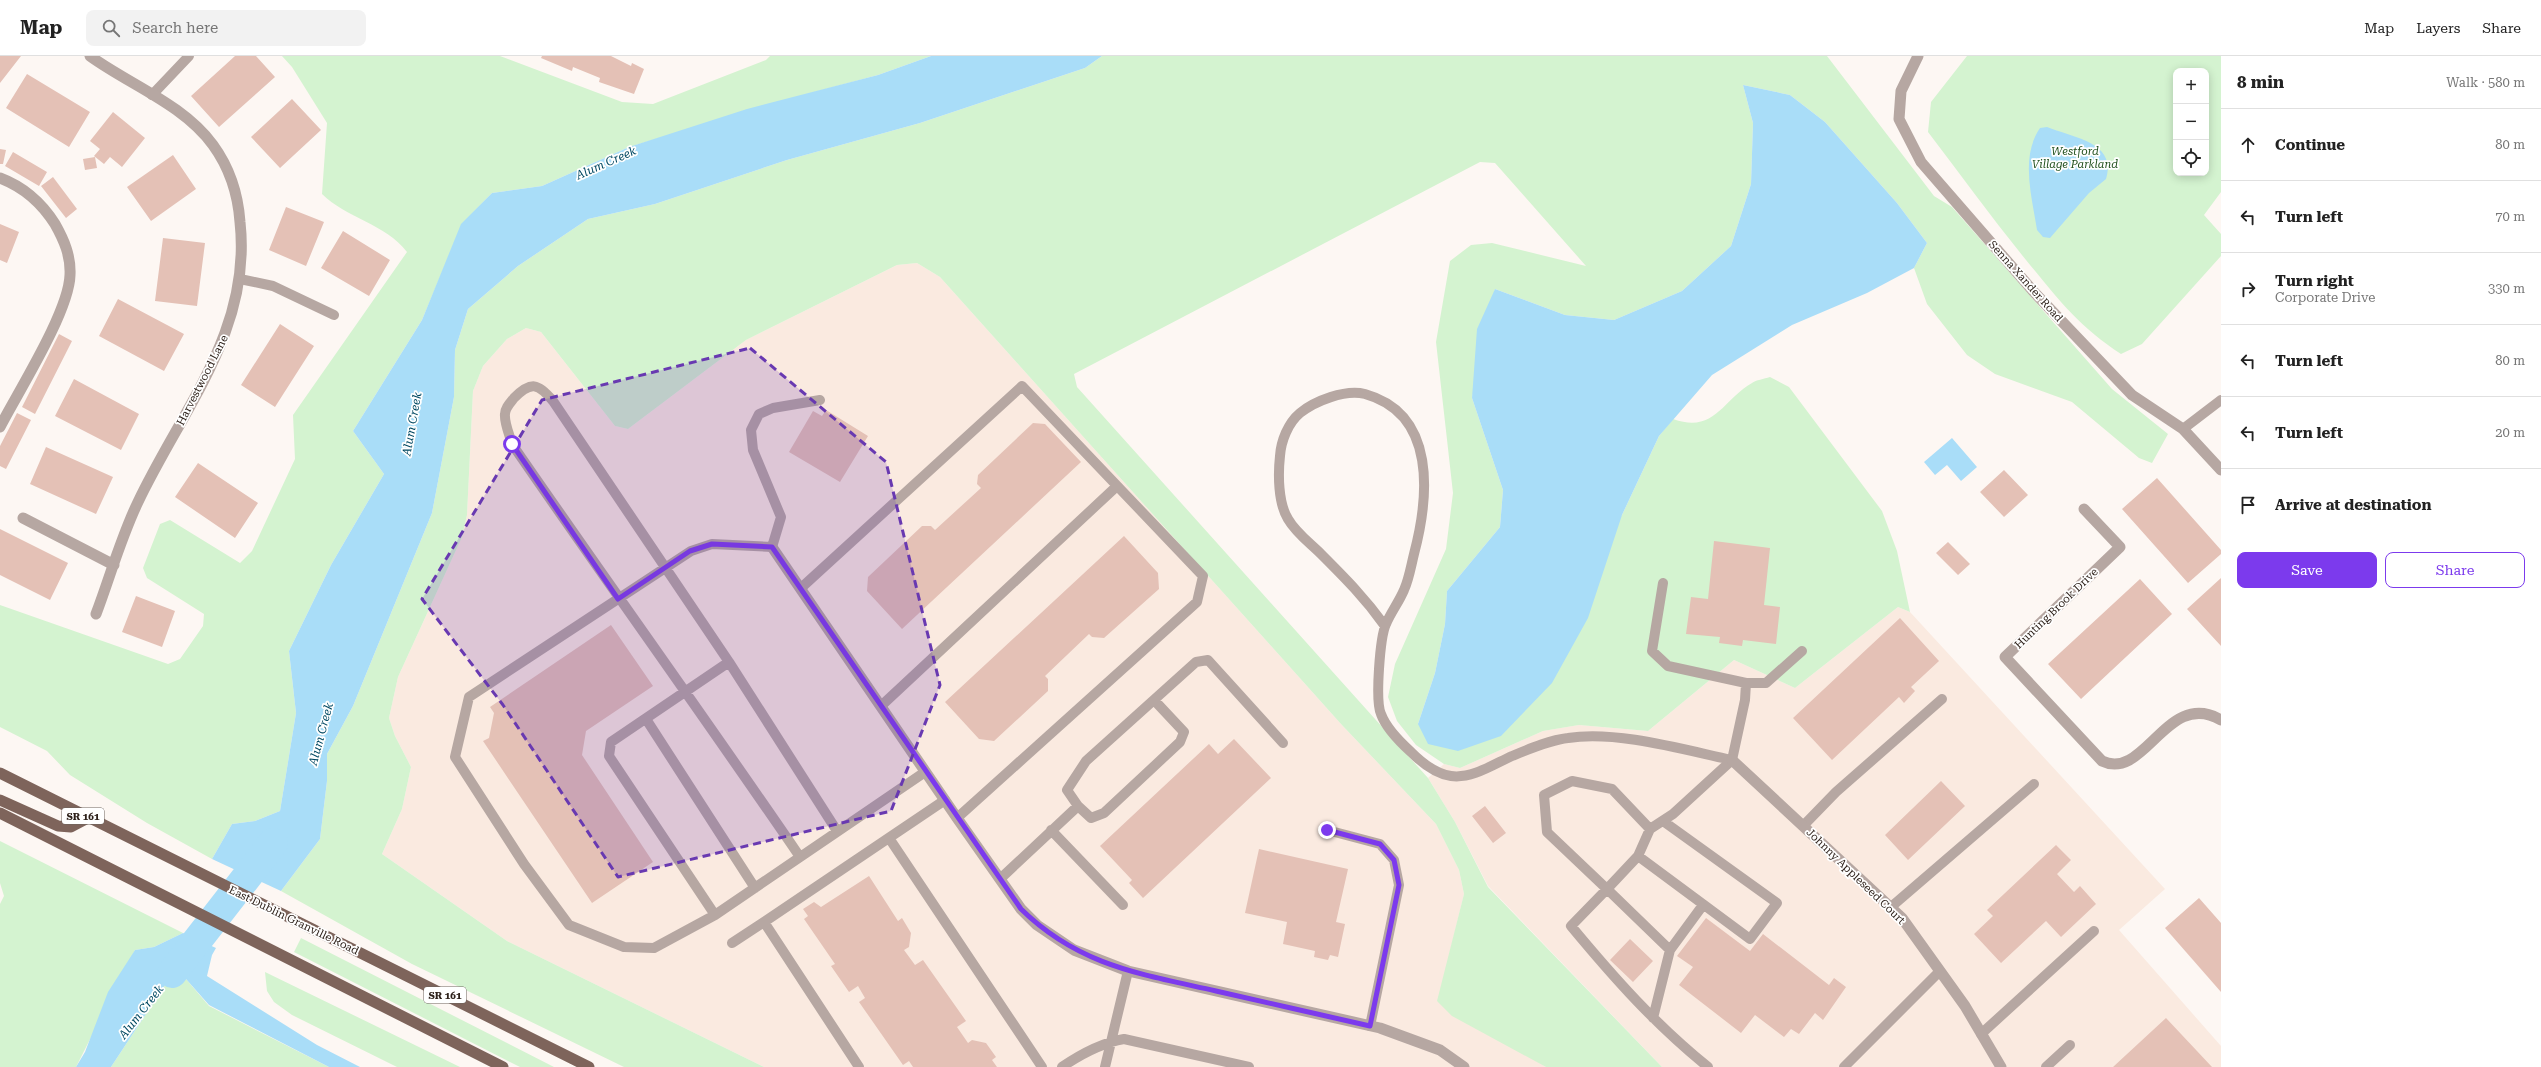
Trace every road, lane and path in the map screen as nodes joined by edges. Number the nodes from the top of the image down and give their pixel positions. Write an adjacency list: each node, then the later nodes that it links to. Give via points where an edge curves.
1 (90, 56): 4 (street, Harvestwood Lane)
2 (189, 56): 4 (lane)
3 (1918, 56): 11 (street, Senna Xander Road, via 1902,91 1899,119 1921,162 2033,291 2132,396)
4 (152, 94): 6 (street, Harvestwood Lane, via 187,118 213,145 228,171 238,198 242,233)
5 (0, 178): 10 (street, via 18,185 45,208 66,243 70,276 61,311)
6 (240, 279): 7 (lane, via 272,286); 17 (street, Harvestwood Lane, via 226,333 214,361 137,503)
7 (334, 315)
8 (820, 400): 16 (lane, via 773,408 759,414 752,430 754,450 781,517)
9 (2221, 400): 11 (lane)
10 (0, 427)
11 (2183, 429): 12 (street, Senna Xander Road)
12 (2221, 470)
13 (1117, 486): 20 (lane, via 1022,386); 30 (lane); 43 (lane, via 1203,576 1197,602)
14 (2084, 510): 32 (street, Hunting Brook Drive, via 2120,547 2005,657 2102,761 2111,765 2121,765 2130,761 2155,737 2182,717 2198,712 2210,714)
15 (23, 518): 17 (street)
16 (772, 547): 18 (lane, via 712,544 690,551); 20 (street)
17 (114, 565): 22 (street, Harvestwood Lane)
18 (665, 568): 21 (lane); 21 (lane, via 553,401 543,389 533,386 523,389 508,405 504,415 512,444); 25 (lane)
19 (1663, 583): 26 (lane, via 1652,652 1668,666)
20 (801, 588): 30 (street)
21 (618, 599): 27 (lane); 59 (lane, via 469,697 455,757 524,864 569,924 624,947 654,948)
22 (96, 614)
23 (1385, 626): 23 (lane, via 1404,590 1416,544 1423,508 1424,466 1419,444 1396,408 1361,393 1340,396 1319,402 1298,415 1289,428 1281,441 1280,492 1286,518 1366,599); 34 (lane, via 1378,698 1381,714 1400,742 1436,771 1450,776 1465,776 1515,755 1567,738 1602,736)
24 (1802, 651): 26 (lane, via 1766,683)
25 (729, 662): 27 (lane); 49 (lane)
26 (1746, 683): 34 (lane, via 1745,700)
27 (686, 691): 31 (lane); 52 (lane)
28 (1942, 699): 45 (lane, via 1836,792)
29 (1154, 700): 33 (lane, via 1196,662 1208,660); 40 (lane, via 1086,761 1067,790); 40 (lane, via 1184,732 1180,742 1104,813 1091,818)
30 (881, 706): 35 (street)
31 (646, 719): 54 (lane); 59 (lane, via 611,742 609,756)
32 (2221, 720)
33 (1283, 743)
34 (1732, 760): 44 (lane); 45 (street, Johnny Appleseed Court)
35 (925, 772): 39 (street); 49 (lane)
36 (0, 773): 42 (main road, East Dublin Granville Road / SR 161)
37 (2034, 784): 58 (lane)
38 (0, 800): 42 (main road, via 58,826 71,827)
39 (945, 800): 43 (street); 50 (lane)
40 (1078, 806): 47 (lane)
41 (0, 813): 71 (main road)
42 (88, 818): 72 (main road, East Dublin Granville Road / SR 161)
43 (957, 818): 53 (street)
44 (1663, 821): 46 (lane); 57 (lane, via 1777,903 1750,939)
45 (1803, 826): 58 (street, Johnny Appleseed Court)
46 (1650, 829): 51 (lane); 55 (lane, via 1612,789 1572,781 1544,795 1547,832)
47 (1051, 830): 53 (lane); 56 (lane)
48 (1327, 830): 67 (lane, via 1380,844 1394,860 1399,885)
49 (837, 831): 52 (lane)
50 (889, 838): 60 (lane); 74 (lane)
51 (1638, 856): 55 (lane); 57 (lane)
52 (800, 857): 54 (lane)
53 (1000, 878): 64 (street, via 1021,909 1051,935 1074,950)
54 (755, 888): 59 (lane)
55 (1606, 889): 63 (lane); 66 (lane, via 1571,926 1624,990)
56 (1123, 905)
57 (1704, 905): 63 (lane)
58 (1891, 907): 65 (street, Johnny Appleseed Court, via 1902,918)
59 (715, 916)
60 (764, 922): 62 (lane); 73 (lane)
61 (2094, 931): 68 (lane)
62 (732, 943)
63 (1670, 950): 66 (lane)
64 (1128, 971): 67 (street); 69 (lane)
65 (1940, 971): 68 (street, Johnny Appleseed Court); 80 (lane)
66 (1653, 1018): 79 (lane)
67 (1370, 1026): 78 (street, via 1440,1050)
68 (1981, 1034): 81 (street, Johnny Appleseed Court)
69 (1111, 1041): 75 (lane, via 1080,1055); 76 (lane); 77 (lane, via 1124,1038)
70 (2070, 1045): 82 (lane)
71 (503, 1067)
72 (589, 1067)
73 (859, 1067)
74 (1042, 1067)
75 (1062, 1067)
76 (1105, 1067)
77 (1249, 1067)
78 (1464, 1067)
79 (1708, 1067)
80 (1844, 1067)
81 (2001, 1067)
82 (2046, 1067)

